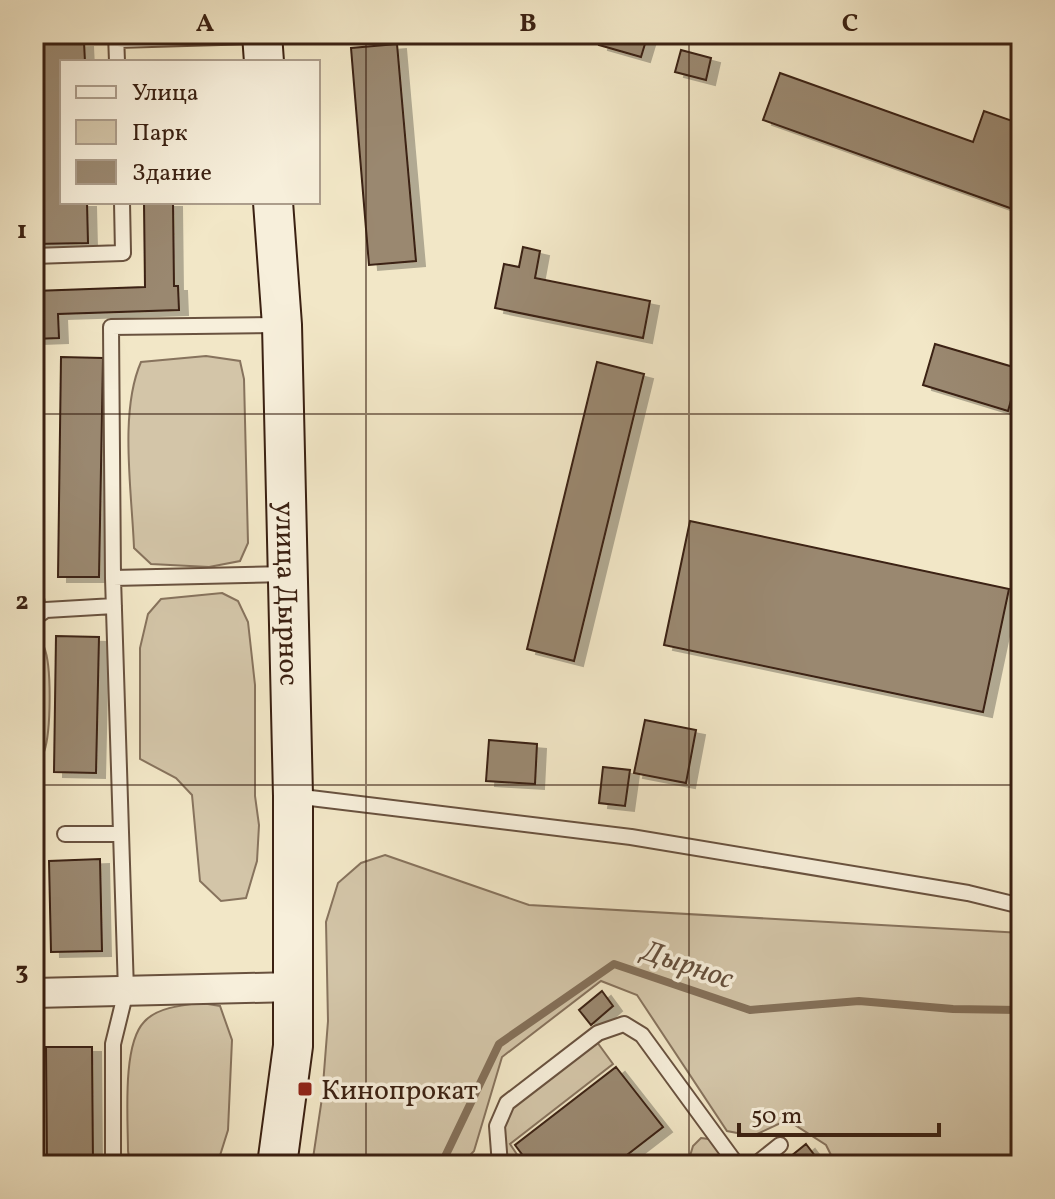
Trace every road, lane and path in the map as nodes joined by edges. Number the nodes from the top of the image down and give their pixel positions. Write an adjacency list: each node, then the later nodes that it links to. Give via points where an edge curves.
1 (117, 37): 2 (lane); 3 (lane)
2 (262, 44)
3 (117, 60)
4 (122, 204): 6 (lane, via 123,253)
5 (273, 204): 7 (main road, улица Дырнос)
6 (34, 256)
7 (282, 325): 8 (main road, улица Дырнос); 9 (lane, via 111,327)
8 (288, 574): 9 (lane); 13 (main road, улица Дырнос)
9 (113, 578): 11 (lane)
10 (34, 587): 12 (lane)
11 (114, 606): 12 (lane, via 46,610); 15 (lane)
12 (36, 616)
13 (293, 796): 16 (lane, via 631,837); 17 (main road, улица Дырнос)
14 (65, 834): 15 (lane)
15 (121, 834): 18 (lane)
16 (1021, 906)
17 (293, 987): 18 (street); 22 (main road, улица Дырнос, via 293,1046)
18 (126, 991): 19 (street); 21 (lane, via 113,1044)
19 (34, 993)
20 (780, 1145): 25 (lane)
21 (113, 1165)
22 (277, 1165)
23 (500, 1165): 24 (lane, via 497,1126 507,1103 598,1033 624,1024 642,1035)
24 (737, 1165)
25 (755, 1165)

